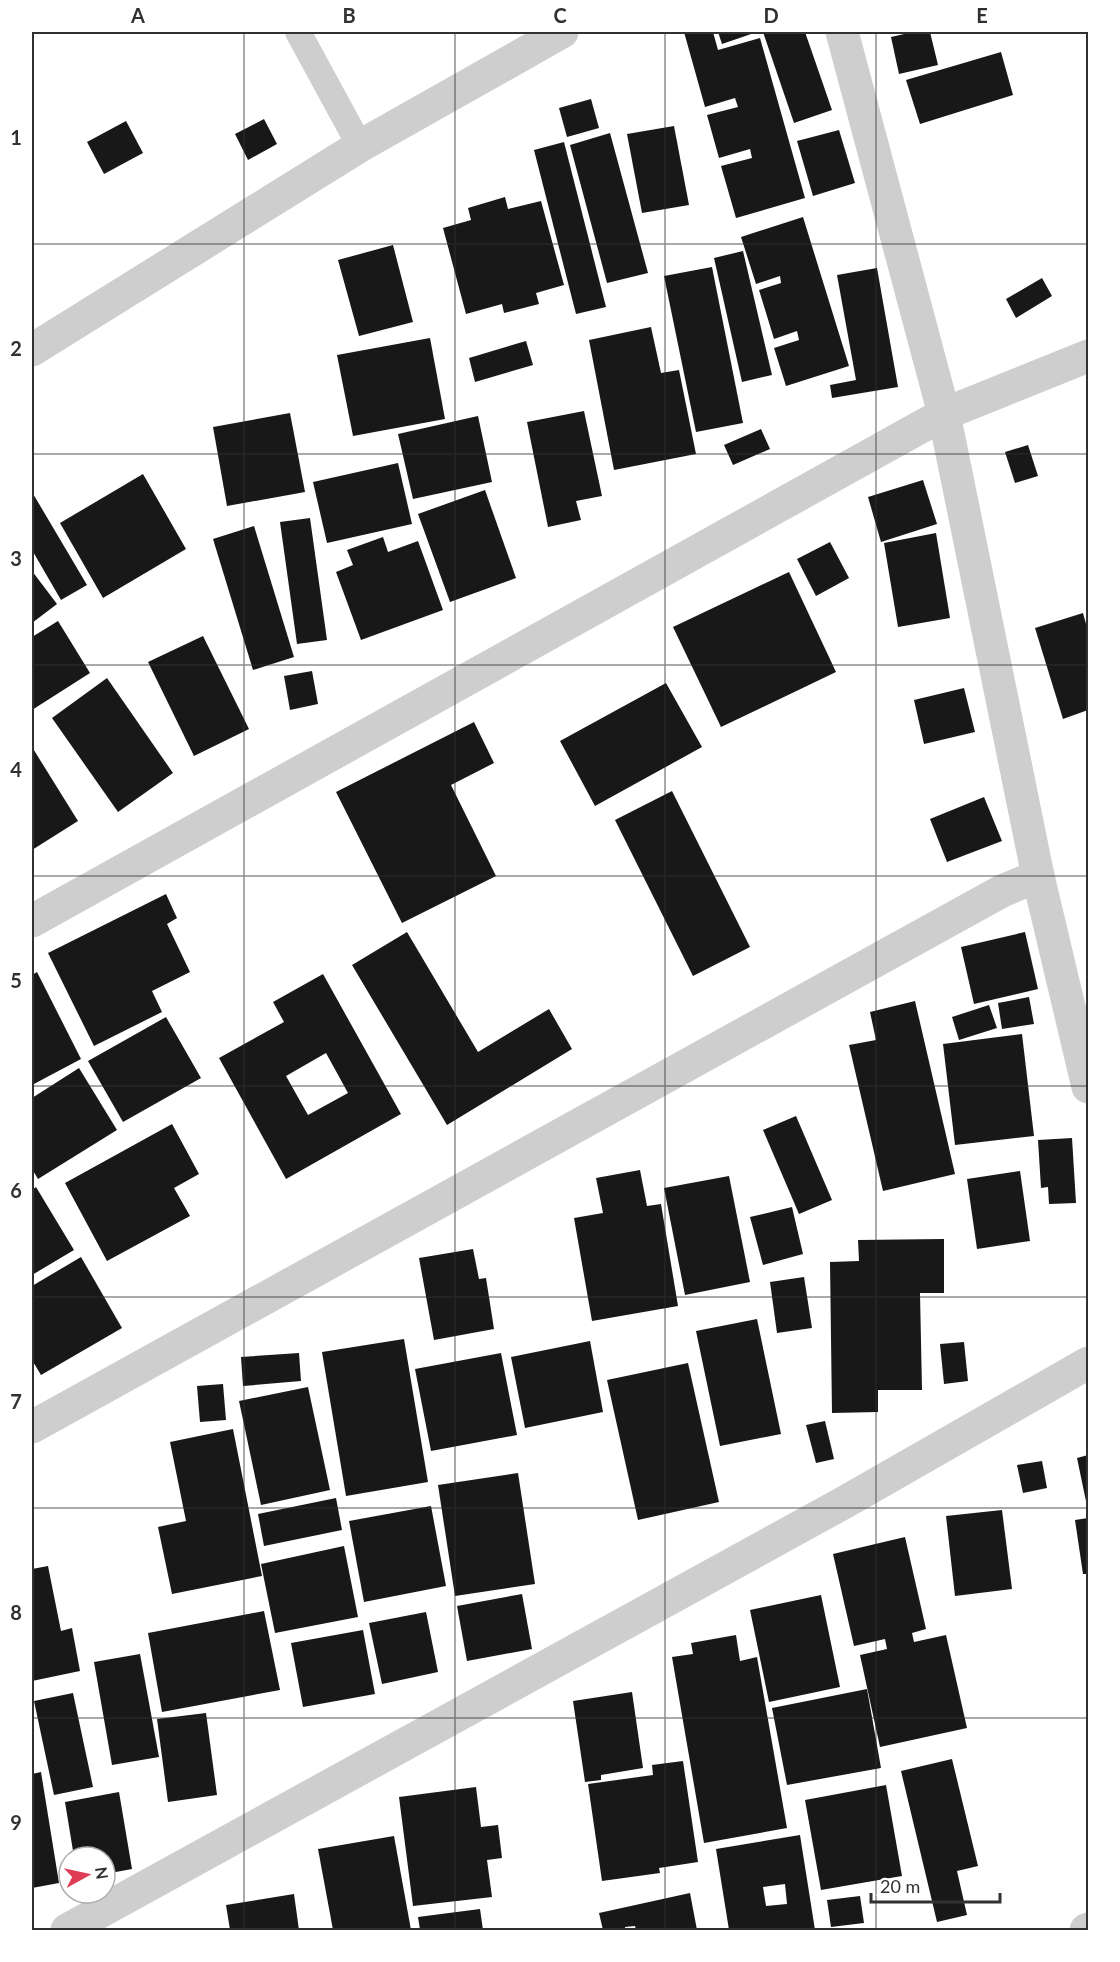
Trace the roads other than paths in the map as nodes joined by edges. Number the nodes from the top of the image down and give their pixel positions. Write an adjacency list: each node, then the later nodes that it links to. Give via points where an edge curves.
1 (298, 32): 4 (lane)
2 (562, 32): 4 (street)
3 (842, 32): 7 (street)
4 (360, 146): 5 (street)
5 (32, 350)
6 (1089, 356): 7 (street)
7 (944, 414): 8 (street); 9 (street)
8 (1038, 876): 10 (street); 13 (street, via 981,903)
9 (32, 921)
10 (1078, 989): 11 (street)
11 (1089, 1088)
12 (1089, 1363): 14 (street, via 835,1508)
13 (32, 1427)
14 (67, 1930)

